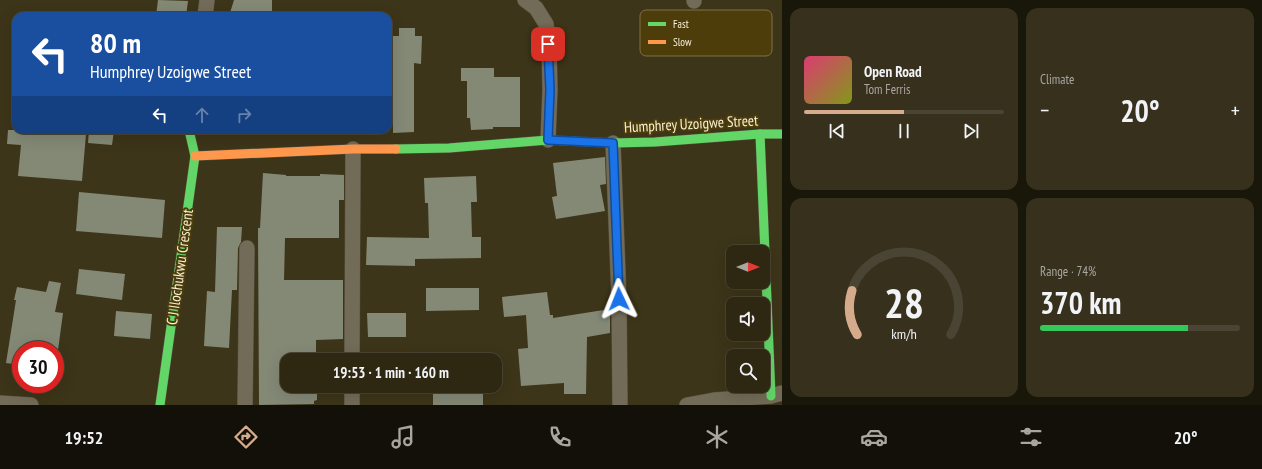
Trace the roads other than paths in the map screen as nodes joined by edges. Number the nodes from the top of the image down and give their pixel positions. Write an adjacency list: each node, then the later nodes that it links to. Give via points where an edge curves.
1 (207, 0): 3 (street)
2 (525, 0): 7 (street, via 536,8 546,24 550,90)
3 (206, 12)
4 (190, 134): 10 (street, C J Ilochukwu Crescent)
5 (760, 134): 6 (street, Humphrey Uzoigwe Street); 8 (street, Humphrey Uzoigwe Street); 14 (street)
6 (782, 134)
7 (548, 140): 8 (street, Humphrey Uzoigwe Street); 9 (street, Humphrey Uzoigwe Street, via 449,148)
8 (613, 143): 21 (street)
9 (352, 149): 10 (street, Humphrey Uzoigwe Street); 12 (street)
10 (195, 156): 18 (street, C J Ilochukwu Crescent)
11 (247, 248): 19 (street)
12 (352, 353)
13 (352, 393): 20 (street)
14 (776, 394): 16 (street)
15 (0, 403): 17 (street)
16 (714, 403): 22 (street)
17 (31, 405)
18 (160, 405)
19 (244, 405)
20 (352, 405)
21 (620, 405)
22 (687, 405)

